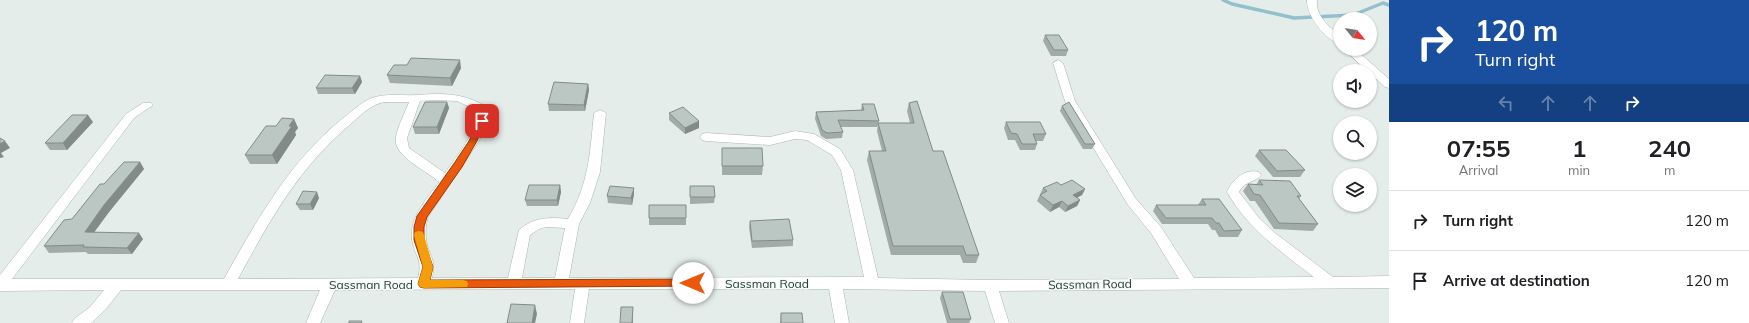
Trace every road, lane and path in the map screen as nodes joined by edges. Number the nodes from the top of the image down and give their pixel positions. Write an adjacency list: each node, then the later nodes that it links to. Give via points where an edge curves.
1 (1312, 0): 2 (street, via 1310,5 1317,18)
2 (1333, 34)
3 (1357, 56): 5 (street)
4 (1058, 63): 18 (street, via 1060,76 1070,101 1132,202 1156,230)
5 (1389, 84)
6 (416, 98): 11 (street, via 401,138 403,149 435,171); 11 (street, via 444,96 467,100 481,108 482,121 473,141); 25 (street, via 376,100 331,135 287,183)
7 (147, 104): 23 (street, via 130,116)
8 (600, 113): 12 (street, via 597,152 590,188)
9 (706, 137): 17 (street, via 770,141 795,135 810,137 836,152 850,183)
10 (1255, 175): 19 (street, via 1242,179 1232,192 1254,221 1270,236)
11 (446, 182): 21 (street, via 422,216 419,227 419,240 428,267)
12 (572, 224): 14 (street); 22 (street, via 545,222 529,227 522,240)
13 (1389, 282): 19 (street, Sassman Road)
14 (561, 283): 15 (street, Sassman Road); 22 (street, Sassman Road)
15 (582, 283): 16 (street, Sassman Road); 29 (street)
16 (835, 283): 17 (street, Sassman Road); 30 (street)
17 (872, 283): 26 (street, Sassman Road)
18 (1189, 283): 19 (street, Sassman Road); 26 (street, Sassman Road)
19 (1331, 283)
20 (330, 284): 21 (street, Sassman Road); 25 (street, Sassman Road); 28 (street)
21 (424, 284): 22 (street, Sassman Road)
22 (514, 284)
23 (0, 285): 24 (street, Sassman Road)
24 (117, 285): 25 (street, Sassman Road); 27 (street, via 99,307)
25 (228, 285)
26 (990, 286): 31 (street)
27 (79, 323)
28 (313, 323)
29 (577, 323)
30 (842, 323)
31 (1002, 323)

